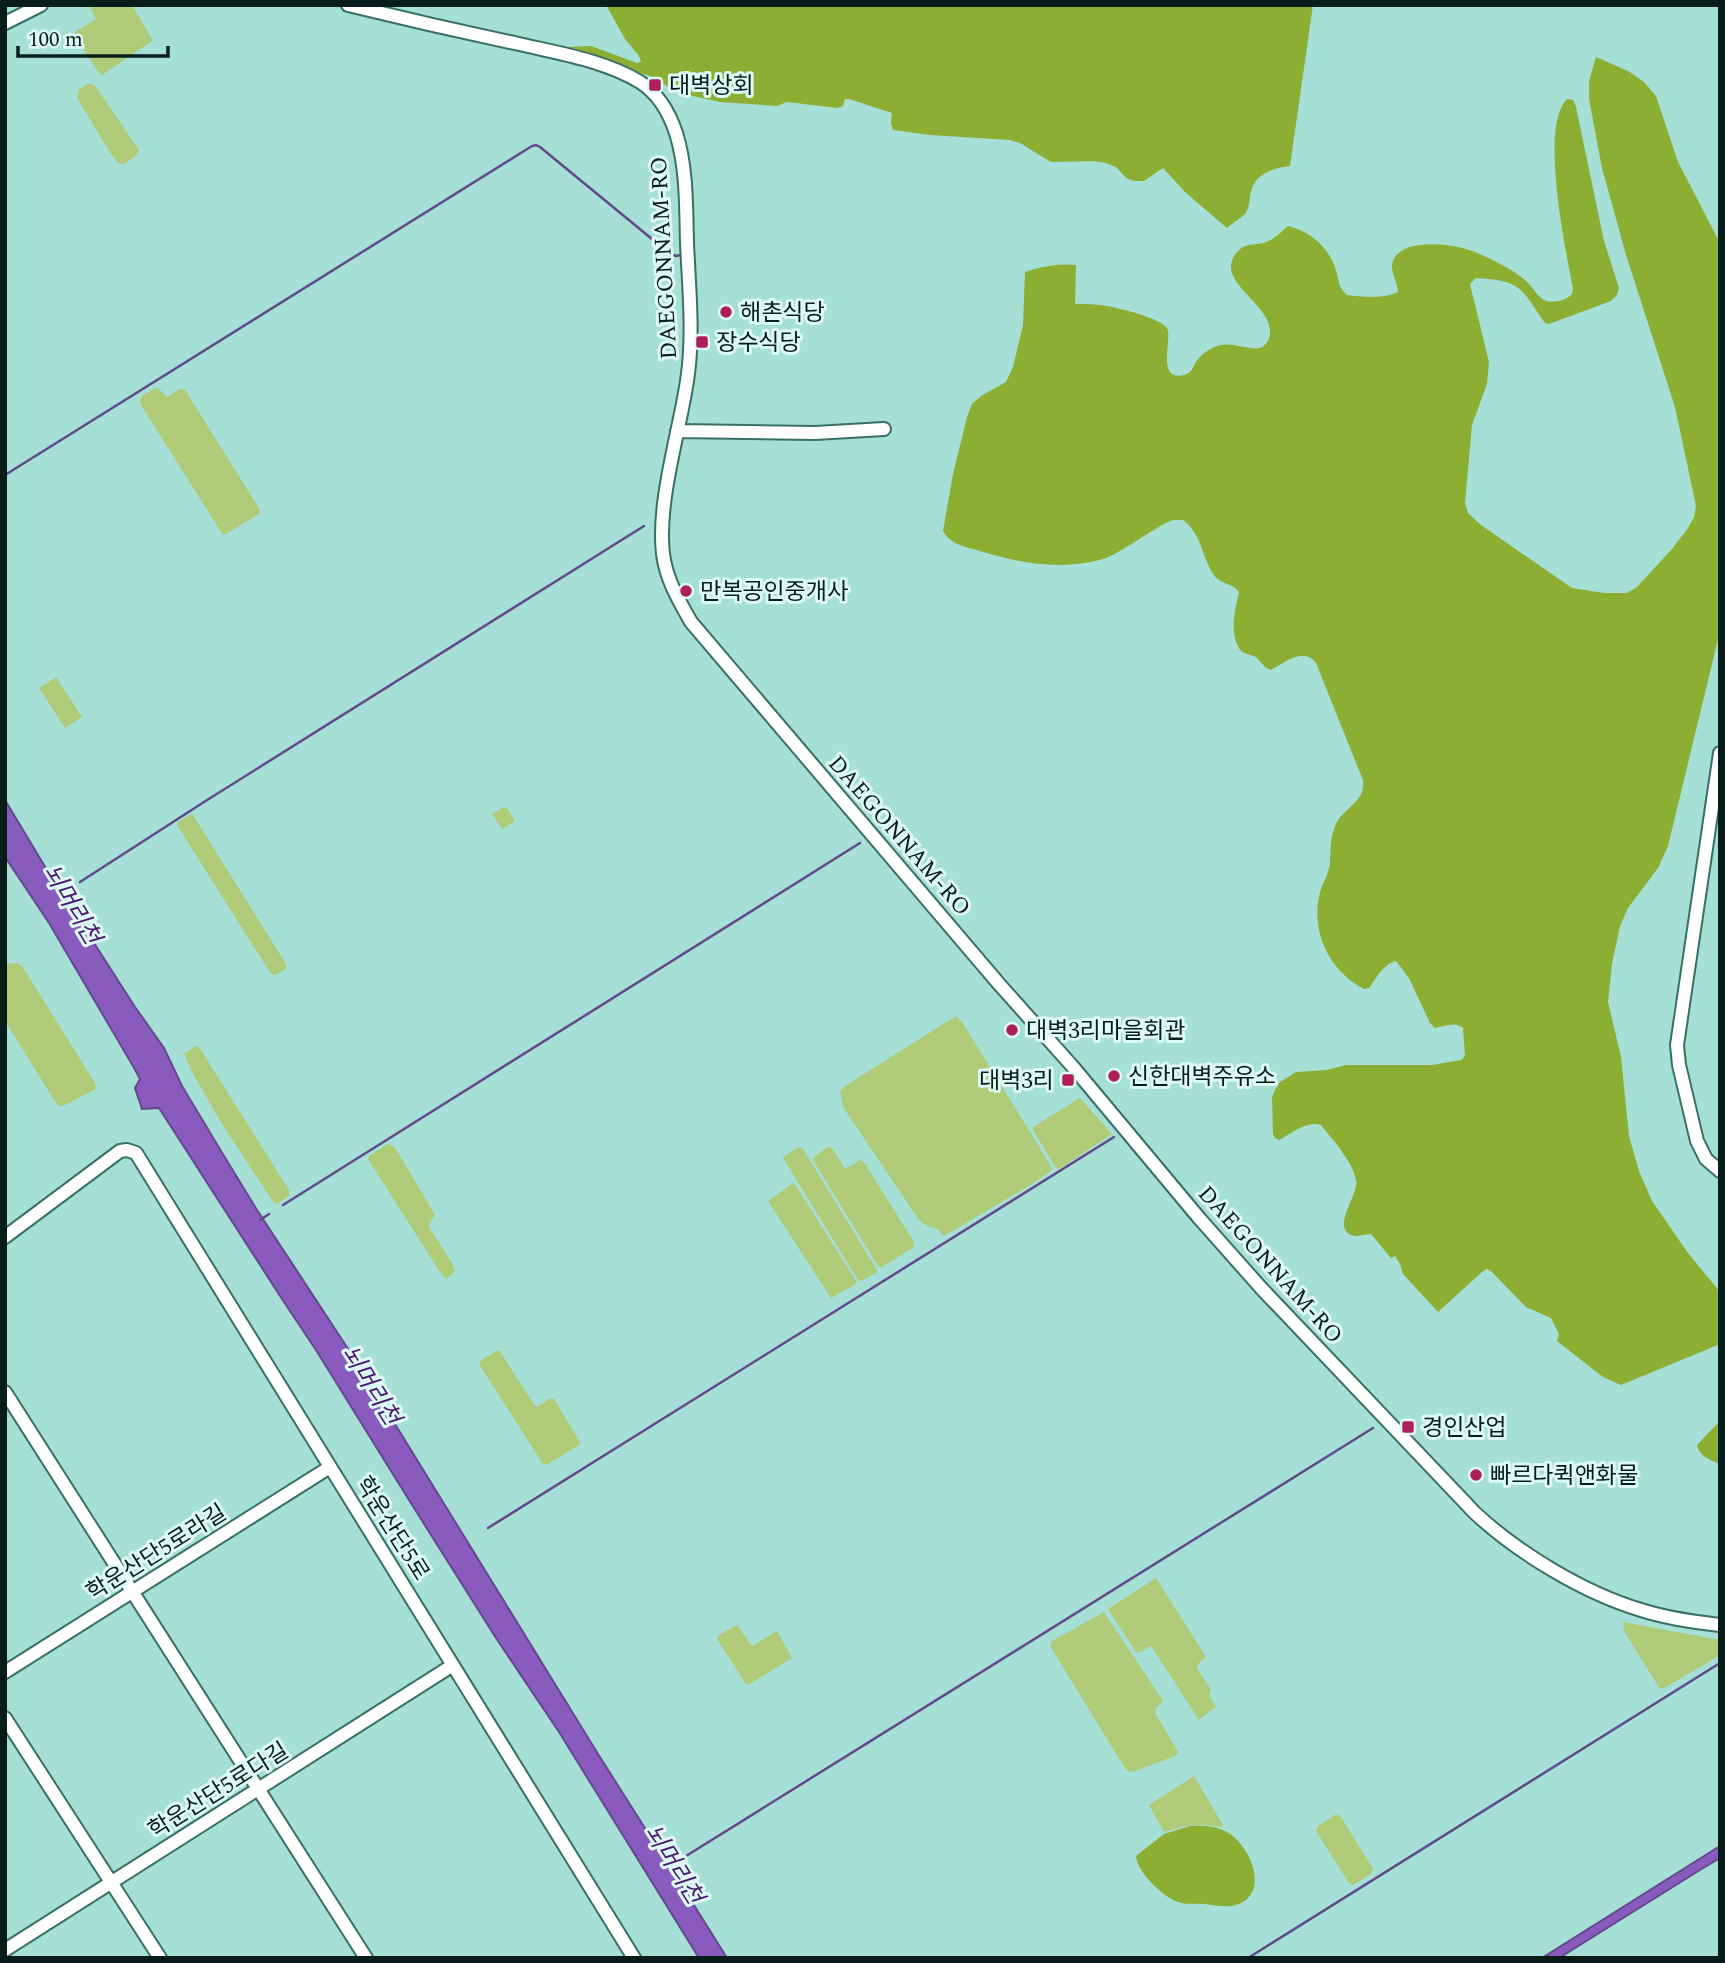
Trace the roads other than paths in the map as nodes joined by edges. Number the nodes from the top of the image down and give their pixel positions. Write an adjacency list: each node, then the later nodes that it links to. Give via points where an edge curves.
1 (41, 5): 3 (street)
2 (348, 5): 5 (street, DAEGONNAM-RO, via 609,68 628,75 660,99 676,134 685,182 691,351)
3 (5, 23)
4 (884, 429): 5 (street)
5 (677, 431): 12 (street, DAEGONNAM-RO, via 662,550 673,590 691,622 1199,1218 1489,1526 1528,1555 1601,1595 1640,1610)
6 (1720, 753): 7 (street, via 1677,1045 1697,1140 1706,1159)
7 (1720, 1171)
8 (5, 1237): 10 (street, 학운산단5로, via 120,1151 135,1153)
9 (5, 1392): 11 (street)
10 (330, 1467): 11 (street, 학운산단5로라길); 13 (street, 학운산단5로)
11 (132, 1592): 14 (street, 학운산단5로라길); 16 (street)
12 (1720, 1625)
13 (453, 1665): 16 (street, 학운산단5로다길); 21 (street, 학운산단5로)
14 (5, 1672)
15 (5, 1718): 17 (street)
16 (258, 1789): 17 (street, 학운산단5로다길); 20 (street)
17 (112, 1882): 18 (street, 학운산단5로다길); 19 (street)
18 (5, 1950)
19 (160, 1958)
20 (366, 1958)
21 (634, 1958)

